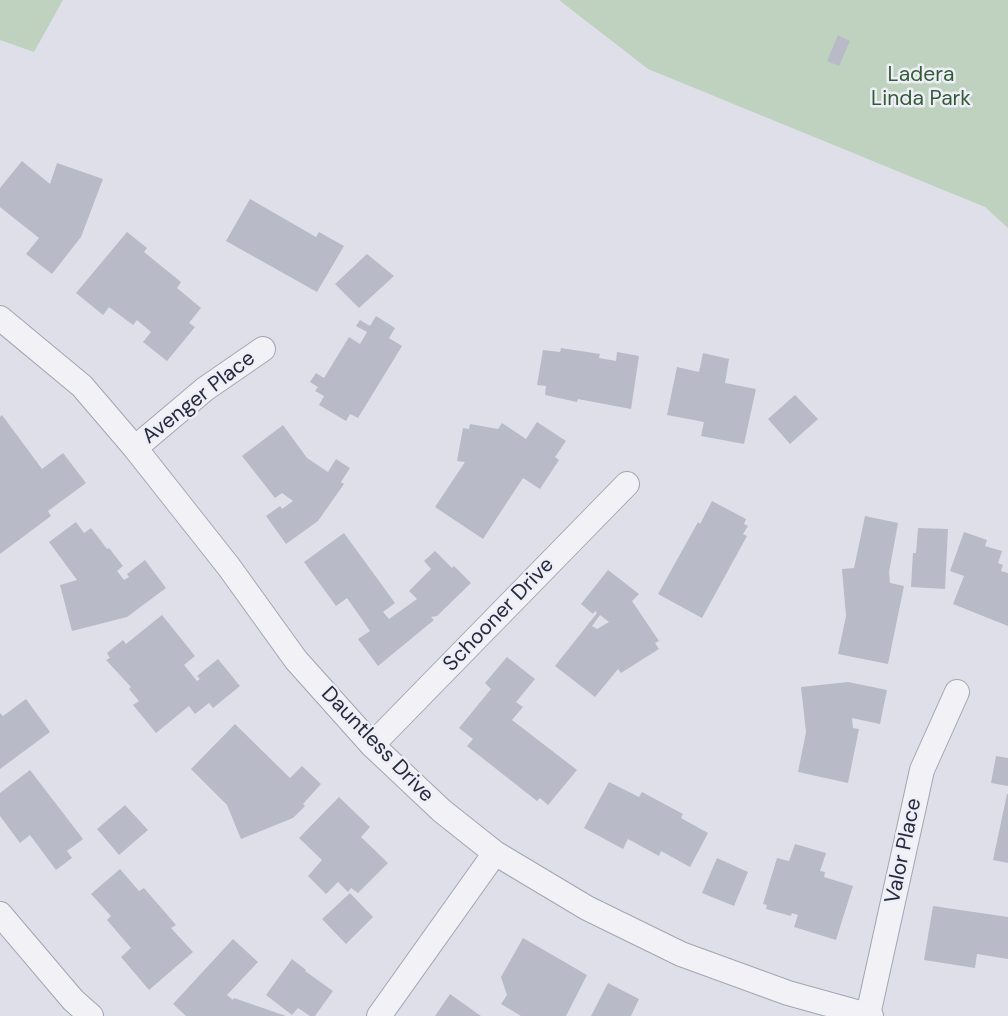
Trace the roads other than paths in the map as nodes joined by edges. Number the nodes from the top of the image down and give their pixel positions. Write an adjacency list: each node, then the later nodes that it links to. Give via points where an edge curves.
1 (0, 318): 3 (street, Dauntless Drive, via 82,386)
2 (262, 349): 3 (street, Avenger Place, via 205,389)
3 (135, 448): 6 (street, Dauntless Drive, via 296,660)
4 (627, 484): 6 (street, Schooner Drive)
5 (957, 692): 11 (street, Valor Place, via 922,770)
6 (372, 745): 7 (street, Dauntless Drive, via 442,811)
7 (495, 853): 10 (street); 11 (street, Dauntless Drive, via 587,908 681,954 788,993)
8 (0, 914): 9 (street)
9 (91, 1016)
10 (379, 1016)
11 (870, 1016)

